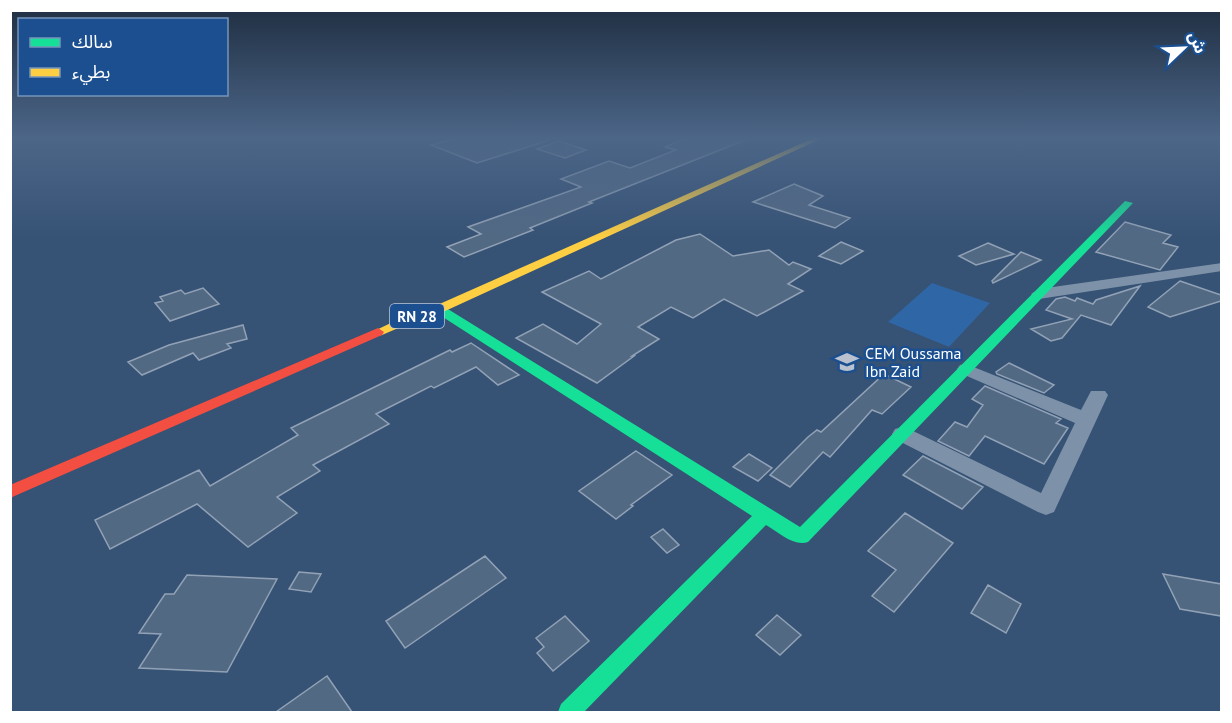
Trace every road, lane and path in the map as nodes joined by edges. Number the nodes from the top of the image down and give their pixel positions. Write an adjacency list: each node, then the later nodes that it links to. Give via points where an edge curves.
1 (746, 171): 5 (street, RN 28)
2 (1128, 203): 4 (street)
3 (1221, 267): 4 (street)
4 (1039, 294): 6 (street)
5 (439, 309): 10 (street, RN 28); 11 (street)
6 (966, 369): 8 (street); 9 (street)
7 (1098, 395): 8 (street)
8 (1086, 420): 9 (street, via 1046,506)
9 (902, 434): 11 (street, via 802,537)
10 (10, 492)
11 (764, 515): 12 (street)
12 (569, 712)

